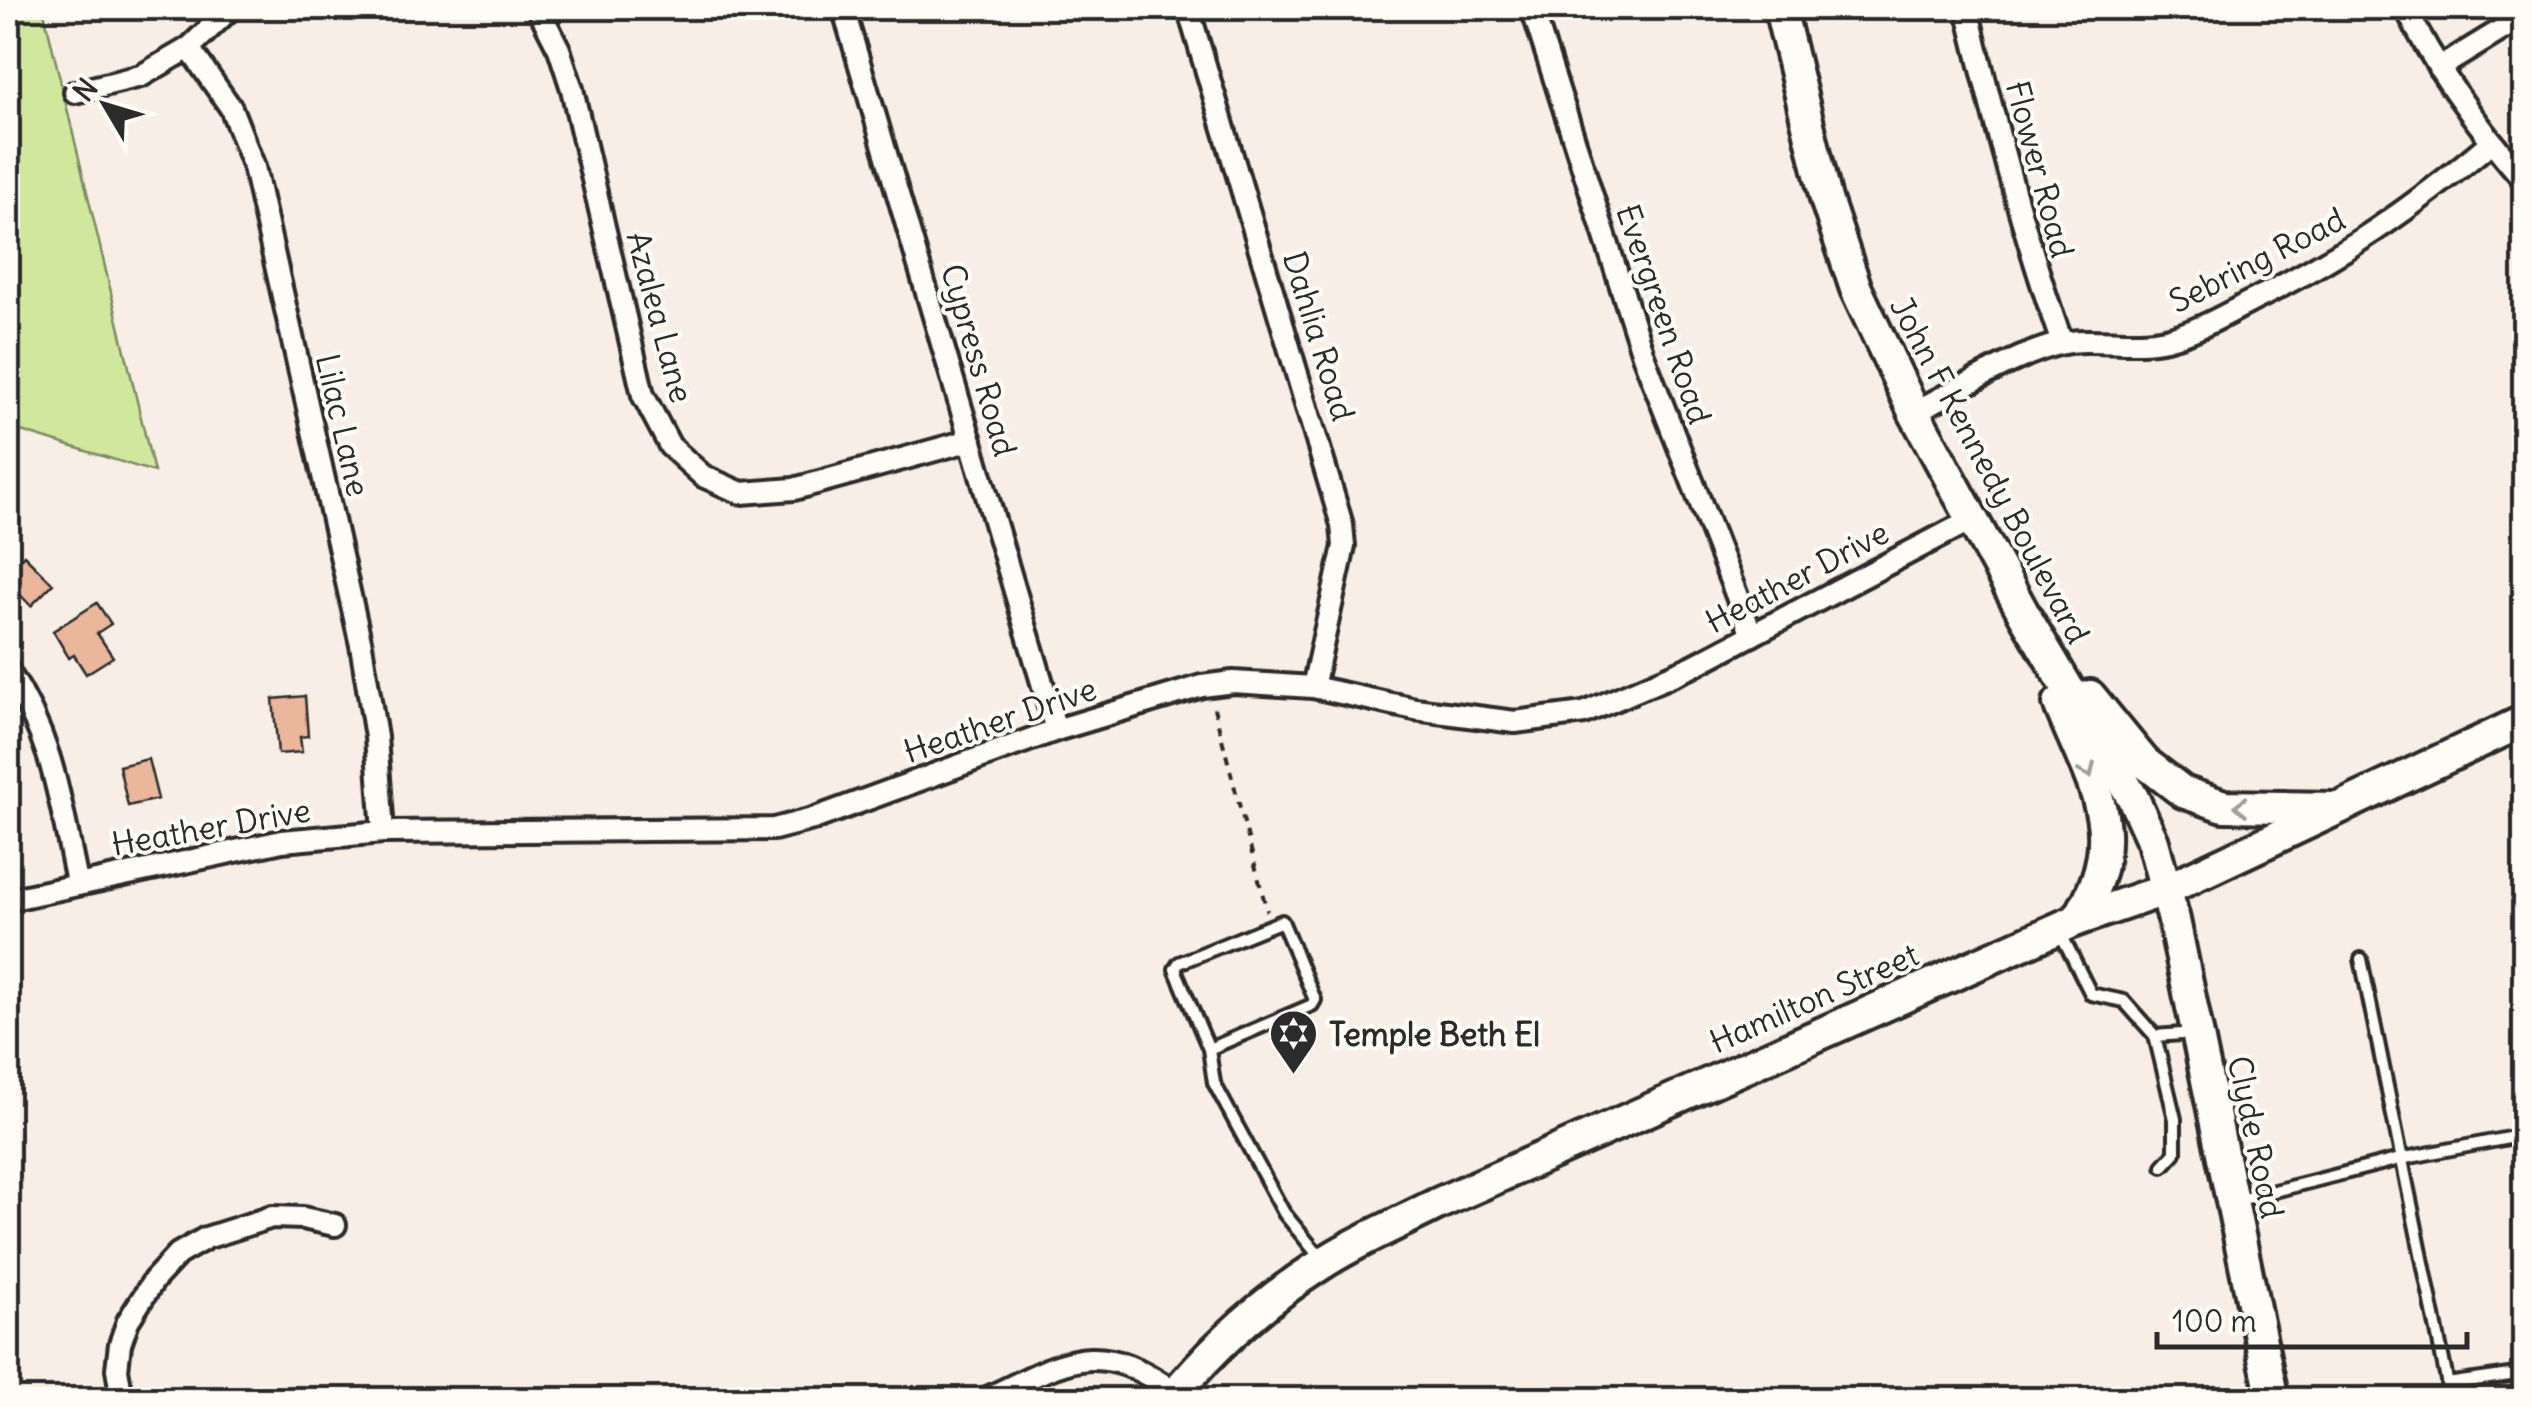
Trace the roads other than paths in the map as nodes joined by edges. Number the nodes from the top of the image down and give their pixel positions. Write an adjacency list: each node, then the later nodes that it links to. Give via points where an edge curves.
1 (231, 8): 10 (street)
2 (538, 8): 17 (street, Azalea Lane, via 572,89 643,394 670,446 703,476 761,494)
3 (843, 8): 17 (street, Cypress Road)
4 (1188, 8): 22 (street, Dahlia Road, via 1342,524 1344,546)
5 (1532, 8): 20 (street, Evergreen Road, via 1643,354)
6 (1780, 8): 16 (street, John F Kennedy Boulevard, via 1826,199 1856,288)
7 (1968, 8): 15 (street, Flower Road, via 1996,131)
8 (2406, 8): 11 (street)
9 (2524, 16): 11 (street)
10 (189, 48): 12 (street, via 141,76); 26 (street, Lilac Lane, via 231,108 254,167 362,644)
11 (2439, 68): 13 (street)
12 (75, 92)
13 (2491, 142): 14 (street); 15 (street, Sebring Road, via 2382,228 2201,327 2166,339)
14 (2524, 180)
15 (2062, 343): 16 (street, Sebring Road)
16 (1914, 412): 18 (street, John F Kennedy Boulevard)
17 (971, 440): 24 (street, Cypress Road)
18 (1972, 519): 19 (street, John F Kennedy Boulevard); 20 (street, Heather Drive)
19 (2025, 616): 25 (street, one-way to 19, via 2224,806 2184,792 2144,762); 28 (street, John F Kennedy Boulevard, via 2133,798); 30 (street, one-way to 30, via 2105,822 2095,892)
20 (1752, 635): 22 (street, Heather Drive, via 1584,713 1545,720 1415,709)
21 (8, 671): 27 (street, via 51,758)
22 (1313, 687): 24 (street, Heather Drive, via 1202,686)
23 (2524, 721): 25 (street, Hamilton Street)
24 (1056, 730): 26 (street, Heather Drive, via 774,828)
25 (2339, 808): 28 (street, Hamilton Street)
26 (383, 832): 27 (street, Heather Drive, via 282,841)
27 (77, 882): 29 (street, Heather Drive)
28 (2167, 889): 30 (street, Hamilton Street); 32 (street, Clyde Road)
29 (8, 900)
30 (2067, 924): 33 (lane, via 2091,994 2124,1002); 40 (street, Hamilton Street, via 1437,1204)
31 (2361, 959): 36 (lane)
32 (2198, 1033): 33 (lane); 38 (street, Clyde Road)
33 (2155, 1036): 37 (lane, via 2175,1119 2175,1153)
34 (1210, 1050): 34 (lane, via 1175,970 1282,920 1315,1000); 40 (lane, via 1214,1083 1237,1127 1284,1213)
35 (2524, 1134): 36 (lane)
36 (2400, 1159): 38 (lane); 42 (lane)
37 (2163, 1166)
38 (2234, 1201): 46 (street, Clyde Road)
39 (335, 1226): 44 (street, via 272,1217 178,1254 128,1321 117,1369)
40 (1323, 1262): 43 (street, Hamilton Street, via 1243,1324)
41 (2524, 1373): 42 (lane)
42 (2446, 1384): 47 (lane)
43 (1173, 1396): 45 (street, via 1143,1370 1105,1357 1060,1365)
44 (122, 1400)
45 (983, 1400)
46 (2273, 1400)
47 (2451, 1400)

